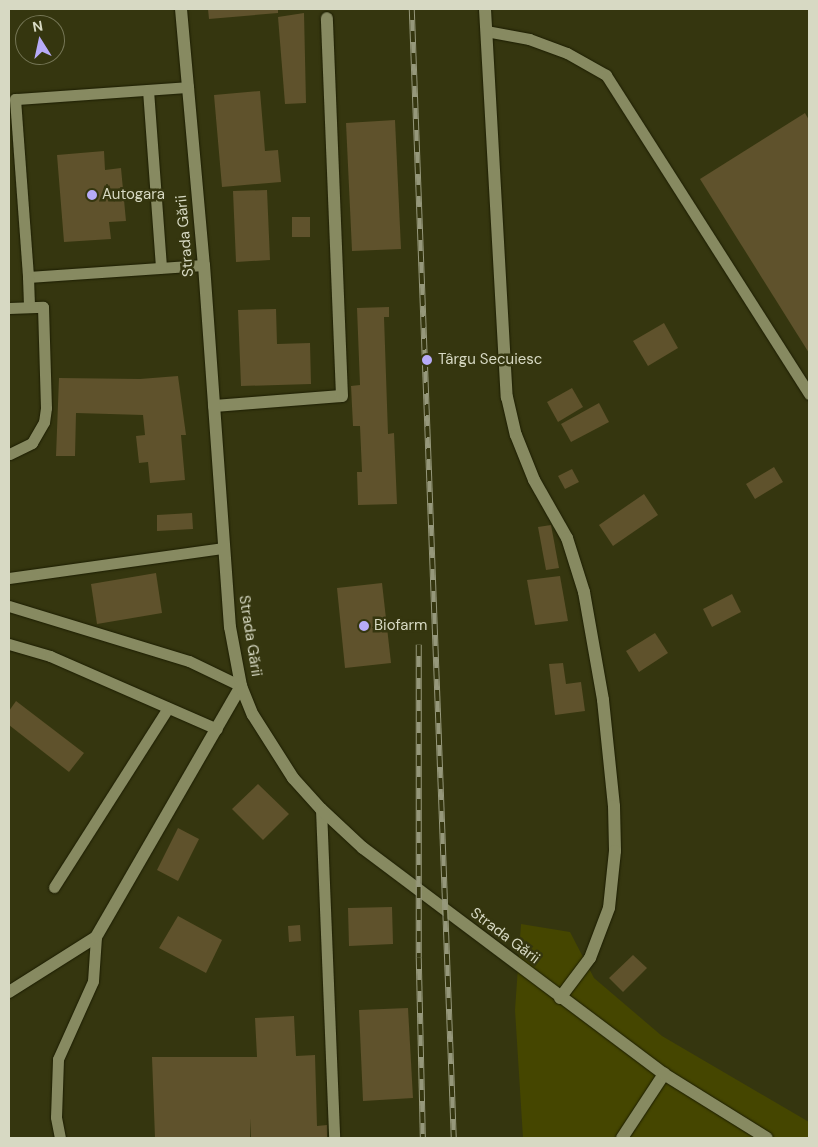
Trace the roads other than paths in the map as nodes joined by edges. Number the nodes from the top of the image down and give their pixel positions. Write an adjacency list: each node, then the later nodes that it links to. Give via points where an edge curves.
1 (181, 9): 5 (street, Strada Gării)
2 (485, 9): 4 (street)
3 (327, 13): 13 (street, via 342,396)
4 (486, 31): 12 (lane, via 529,39 567,53 606,75); 26 (street, via 507,397 516,435 534,480 566,538 584,592 603,700 614,806 615,851 609,908 590,958)
5 (188, 87): 6 (lane); 7 (street, Strada Gării)
6 (148, 90): 8 (lane); 9 (lane, via 15,99)
7 (204, 265): 8 (lane); 13 (street, Strada Gării)
8 (161, 268): 9 (lane)
9 (28, 277): 11 (lane)
10 (9, 308): 11 (lane)
11 (29, 308): 14 (lane, via 43,307 46,408 44,422 32,443)
12 (809, 394)
13 (214, 406): 15 (street, Strada Gării)
14 (9, 454)
15 (222, 548): 16 (lane); 19 (street, Strada Gării, via 230,627)
16 (9, 578)
17 (9, 606): 19 (lane, via 189,661)
18 (9, 644): 20 (lane, via 50,656)
19 (241, 686): 21 (street); 22 (street, Strada Gării, via 271,746)
20 (168, 708): 21 (lane); 23 (lane)
21 (218, 729): 24 (street)
22 (321, 809): 26 (street, Strada Gării, via 363,848); 29 (lane)
23 (54, 887)
24 (96, 937): 25 (street); 28 (lane, via 94,981 58,1059 56,1118)
25 (9, 992)
26 (560, 998): 27 (street, Strada Gării)
27 (664, 1074): 30 (street); 31 (street, Strada Gării)
28 (60, 1138)
29 (334, 1138)
30 (622, 1138)
31 (767, 1138)

